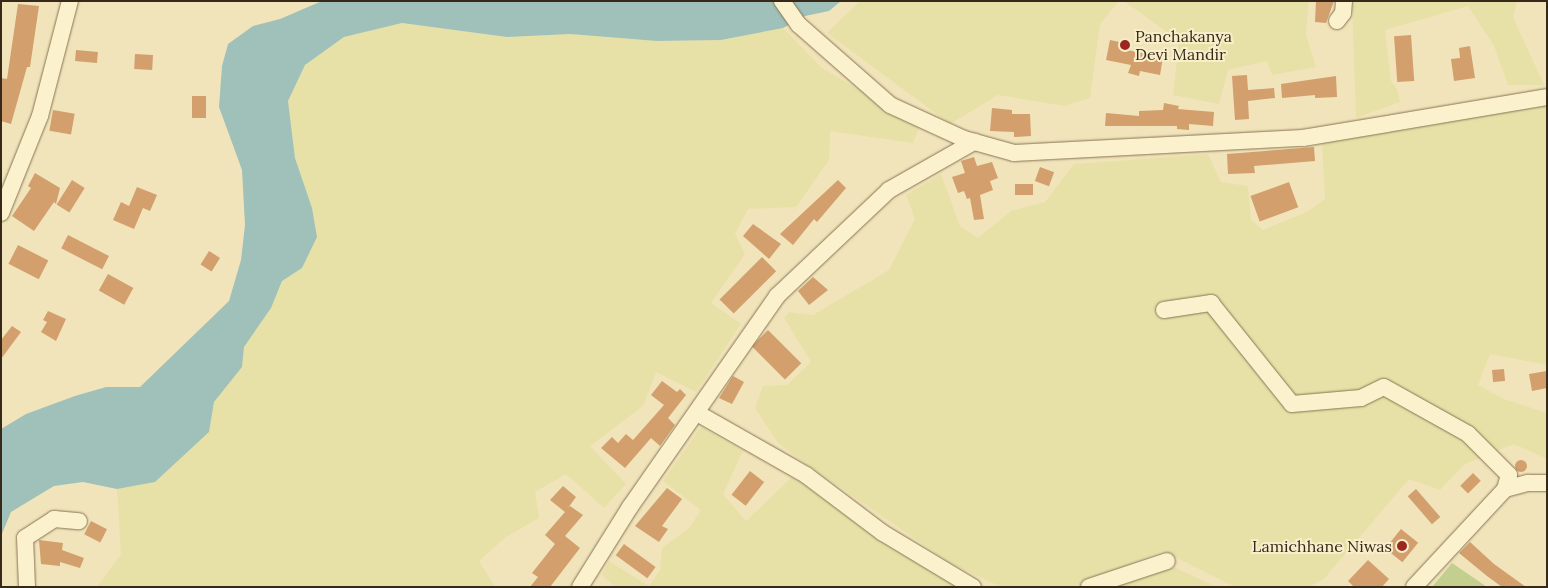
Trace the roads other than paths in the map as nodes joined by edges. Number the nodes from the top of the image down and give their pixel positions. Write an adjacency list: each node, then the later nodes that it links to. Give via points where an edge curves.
1 (70, 1): 7 (street, via 40,116)
2 (782, 1): 6 (street, via 799,25 890,105)
3 (1344, 1): 4 (street, via 1343,13)
4 (1337, 22)
5 (1547, 97): 6 (street, via 1304,138 1014,153)
6 (974, 142): 9 (street, via 889,190 777,296)
7 (1, 213)
8 (1164, 310): 11 (street, via 1211,303 1292,404 1361,398 1384,387 1468,434 1509,475)
9 (697, 413): 15 (street, via 630,507); 16 (street, via 806,475 883,533)
10 (1547, 482): 11 (street)
11 (1505, 489): 18 (street)
12 (79, 521): 14 (street, via 54,519 25,538)
13 (1166, 561): 17 (street)
14 (27, 587)
15 (580, 587)
16 (973, 587)
17 (1089, 587)
18 (1414, 587)

